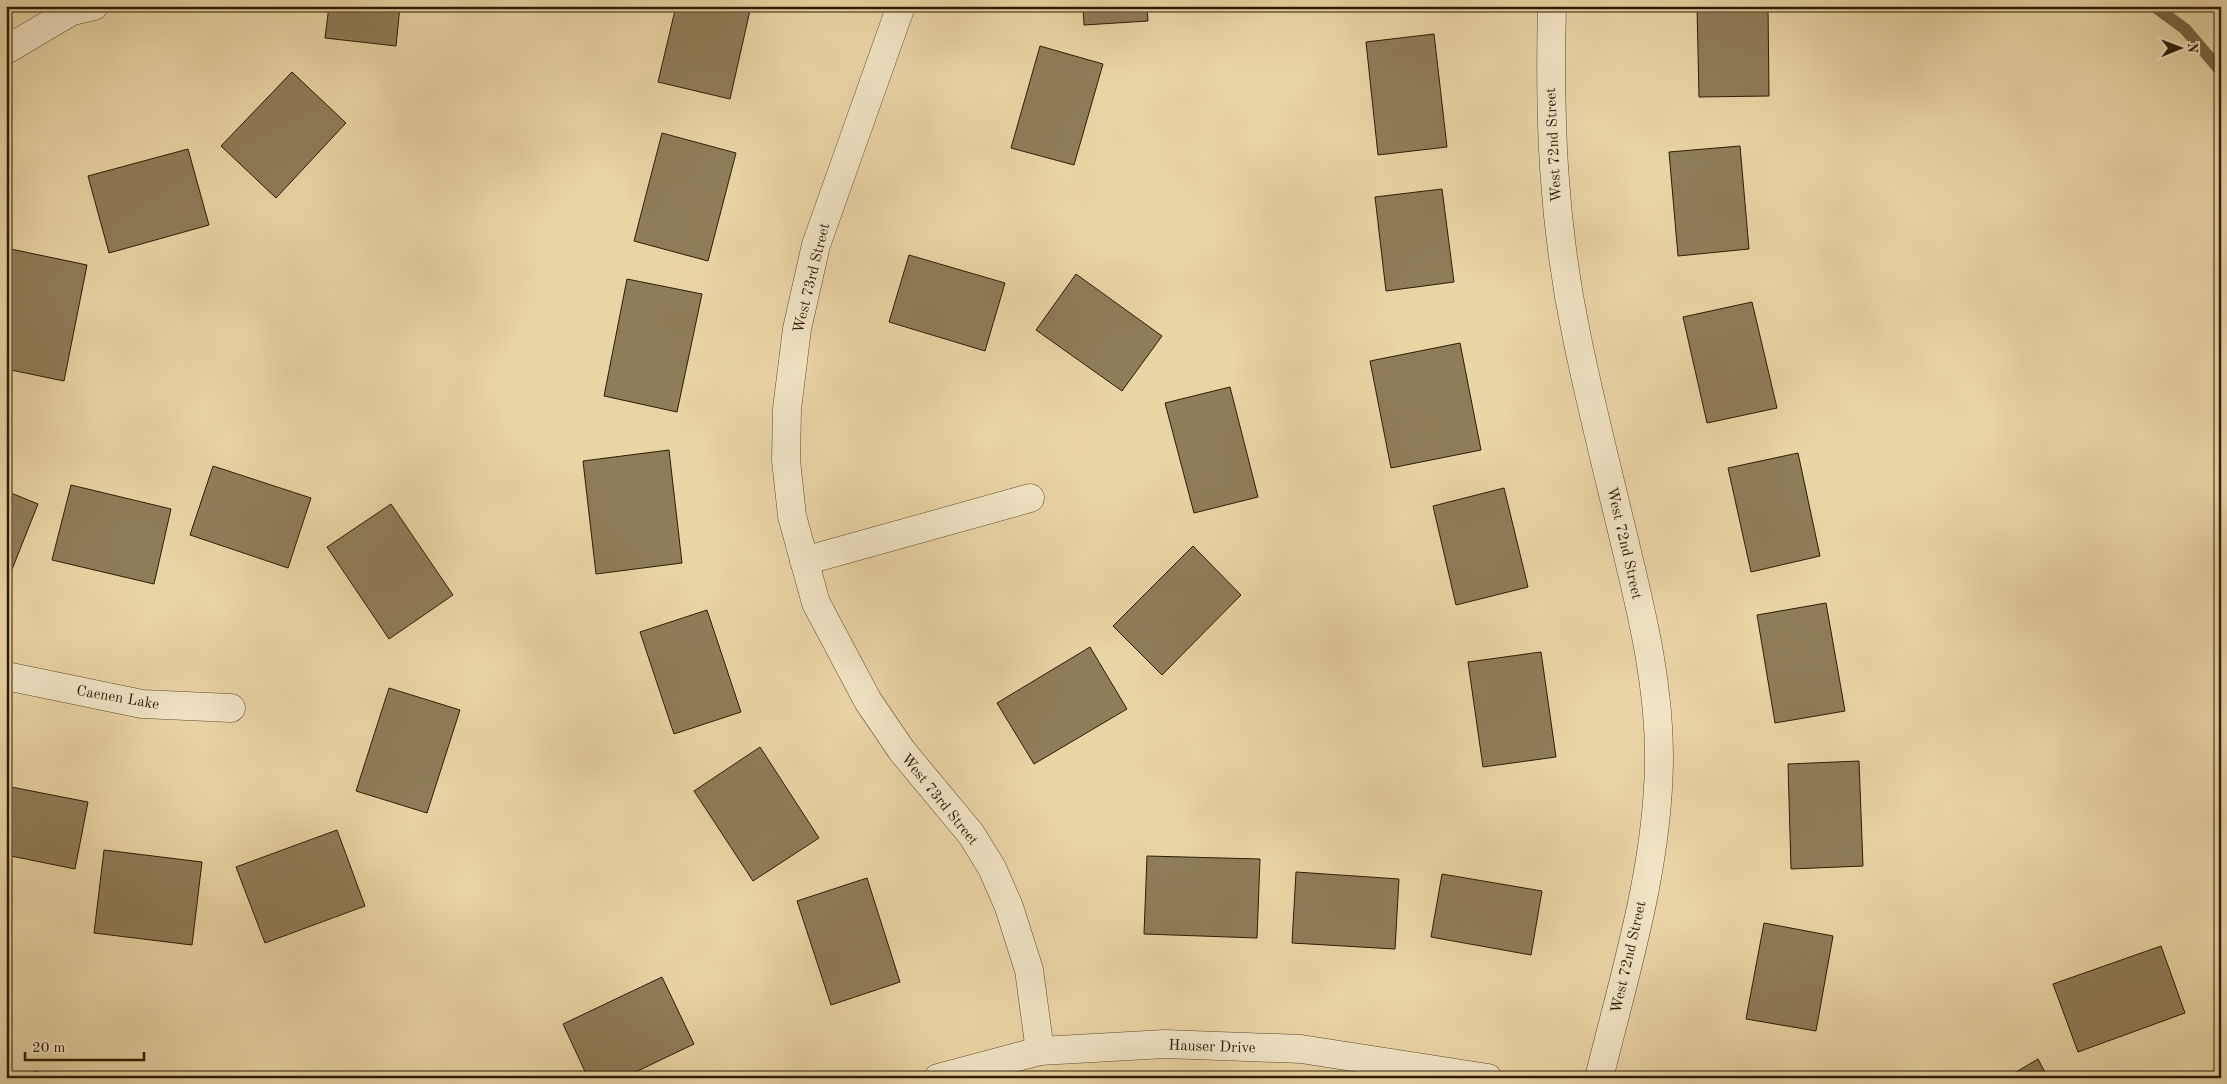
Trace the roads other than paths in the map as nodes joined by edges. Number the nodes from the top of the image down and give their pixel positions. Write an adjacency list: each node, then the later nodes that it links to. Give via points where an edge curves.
1 (94, 6): 4 (street, via 72,11)
2 (901, 6): 6 (street, West 73rd Street, via 816,245 796,329 787,409 786,460 792,516)
3 (1552, 6): 12 (street, West 72nd Street, via 1549,92 1554,190 1562,252 1577,338 1643,619 1656,688 1659,756 1654,833 1636,926)
4 (6, 50)
5 (1030, 498): 6 (street)
6 (804, 561): 9 (street, West 73rd Street, via 816,603 868,701 902,751 971,834 992,868 1009,907 1029,970)
7 (6, 676): 8 (street, Caenen Lake, via 142,704)
8 (231, 708)
9 (1040, 1051): 10 (street, Hauser Drive); 11 (street, Hauser Drive, via 1165,1044 1302,1049)
10 (938, 1078)
11 (1488, 1078)
12 (1599, 1078)

